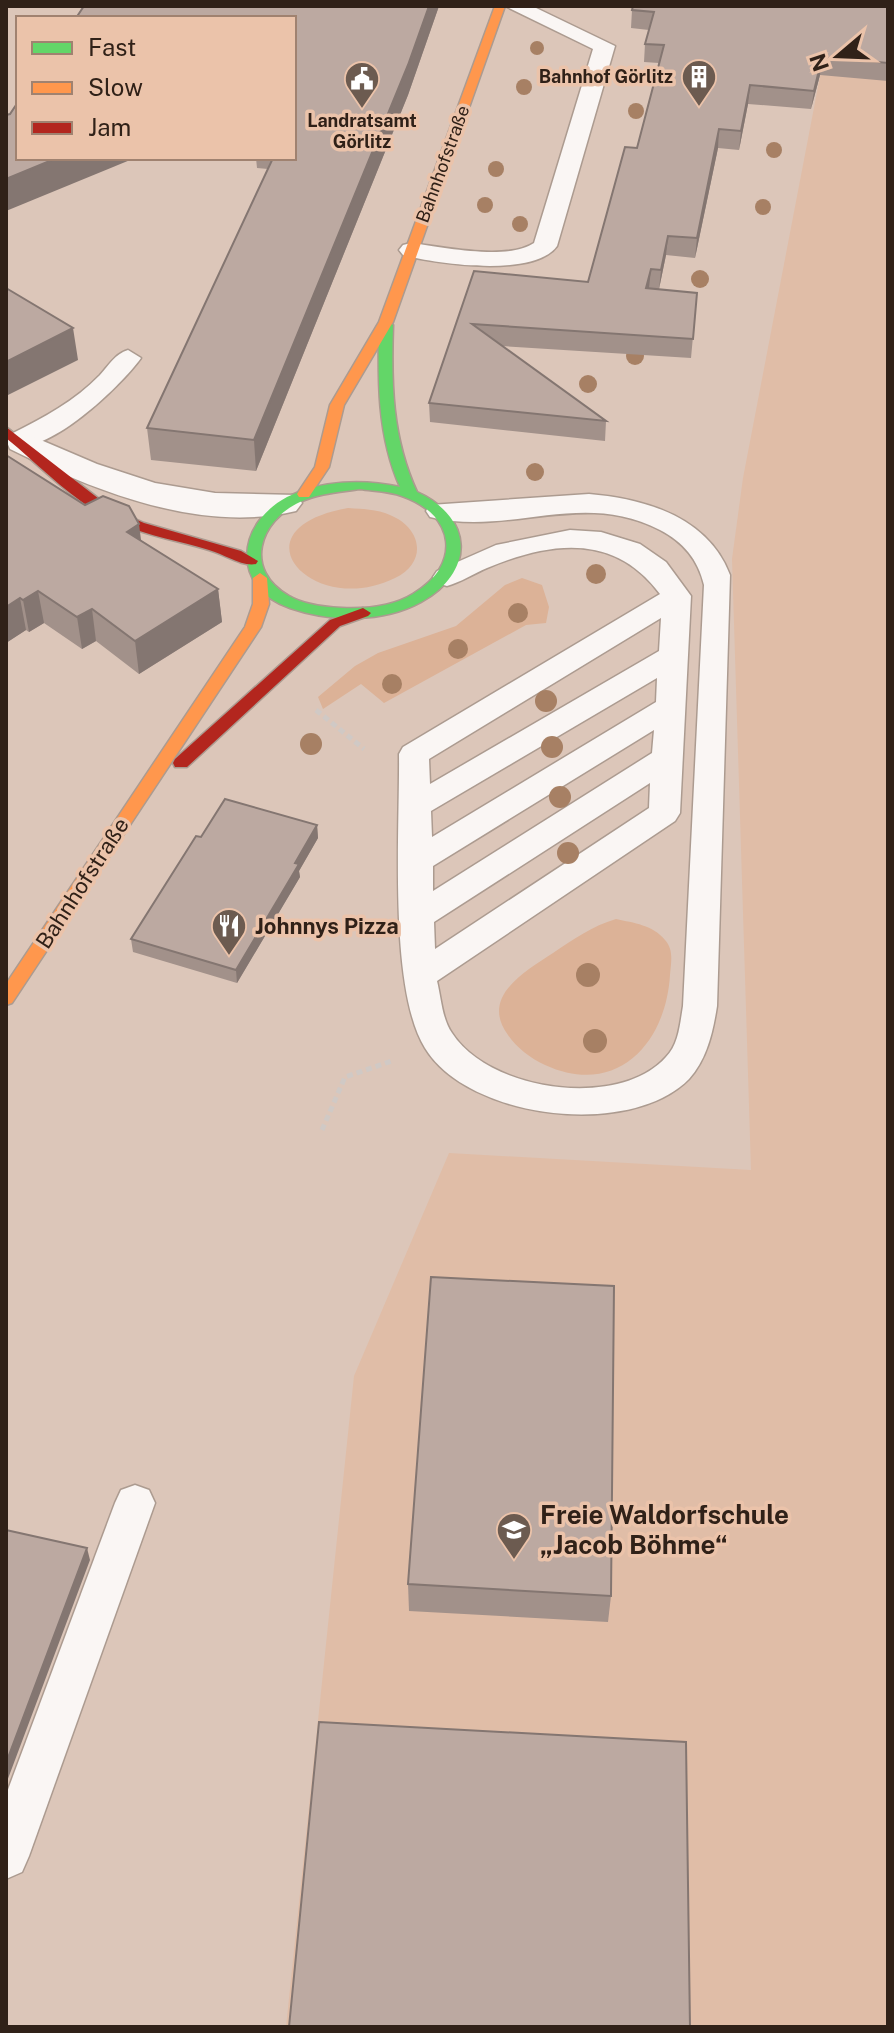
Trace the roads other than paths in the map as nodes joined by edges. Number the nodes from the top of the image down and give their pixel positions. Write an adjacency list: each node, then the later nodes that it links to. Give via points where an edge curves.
1 (500, 6): 3 (main road, Bahnhofstraße)
2 (515, 6): 3 (lane, via 606,41 545,246 512,258)
3 (411, 250): 4 (main road, Bahnhofstraße)
4 (386, 322): 7 (main road, Bahnhofstraße, via 386,430); 8 (main road, Bahnhofstraße, via 341,397 322,467)
5 (128, 358): 6 (lane, via 87,404)
6 (13, 436): 8 (street, via 91,476 145,492 227,506); 10 (main road, via 85,499 120,519 218,546)
7 (411, 494): 8 (main road, via 360,485); 9 (main road)
8 (294, 498): 10 (main road, Bahnhofstraße, via 256,529)
9 (440, 511): 11 (main road, via 454,529 459,550); 22 (lane, via 498,512 585,501 632,506 688,535 707,554 718,585 695,1037 681,1065 658,1084 629,1095 595,1102 531,1098 471,1070 440,1044)
10 (251, 561): 12 (main road, Bahnhofstraße)
11 (447, 577): 13 (lane, via 503,549 591,538 620,545 647,560); 14 (main road, Bahnhofstraße, via 414,601)
12 (260, 578): 14 (main road, Bahnhofstraße, via 274,592 305,606); 19 (main road, Bahnhofstraße, via 261,604 253,627)
13 (677, 596): 15 (lane); 18 (lane, via 414,754)
14 (363, 613): 19 (main road, Bahnhofstraße, via 335,623)
15 (673, 656): 16 (lane); 18 (lane)
16 (670, 707): 17 (lane); 20 (lane)
17 (667, 758): 21 (lane); 22 (lane, via 664,813)
18 (414, 807): 20 (lane)
19 (132, 808): 23 (main road, Bahnhofstraße)
20 (417, 861): 21 (lane)
21 (417, 917): 22 (lane)
22 (419, 976)
23 (6, 998)
24 (135, 1503): 25 (lane)
25 (6, 1856)

